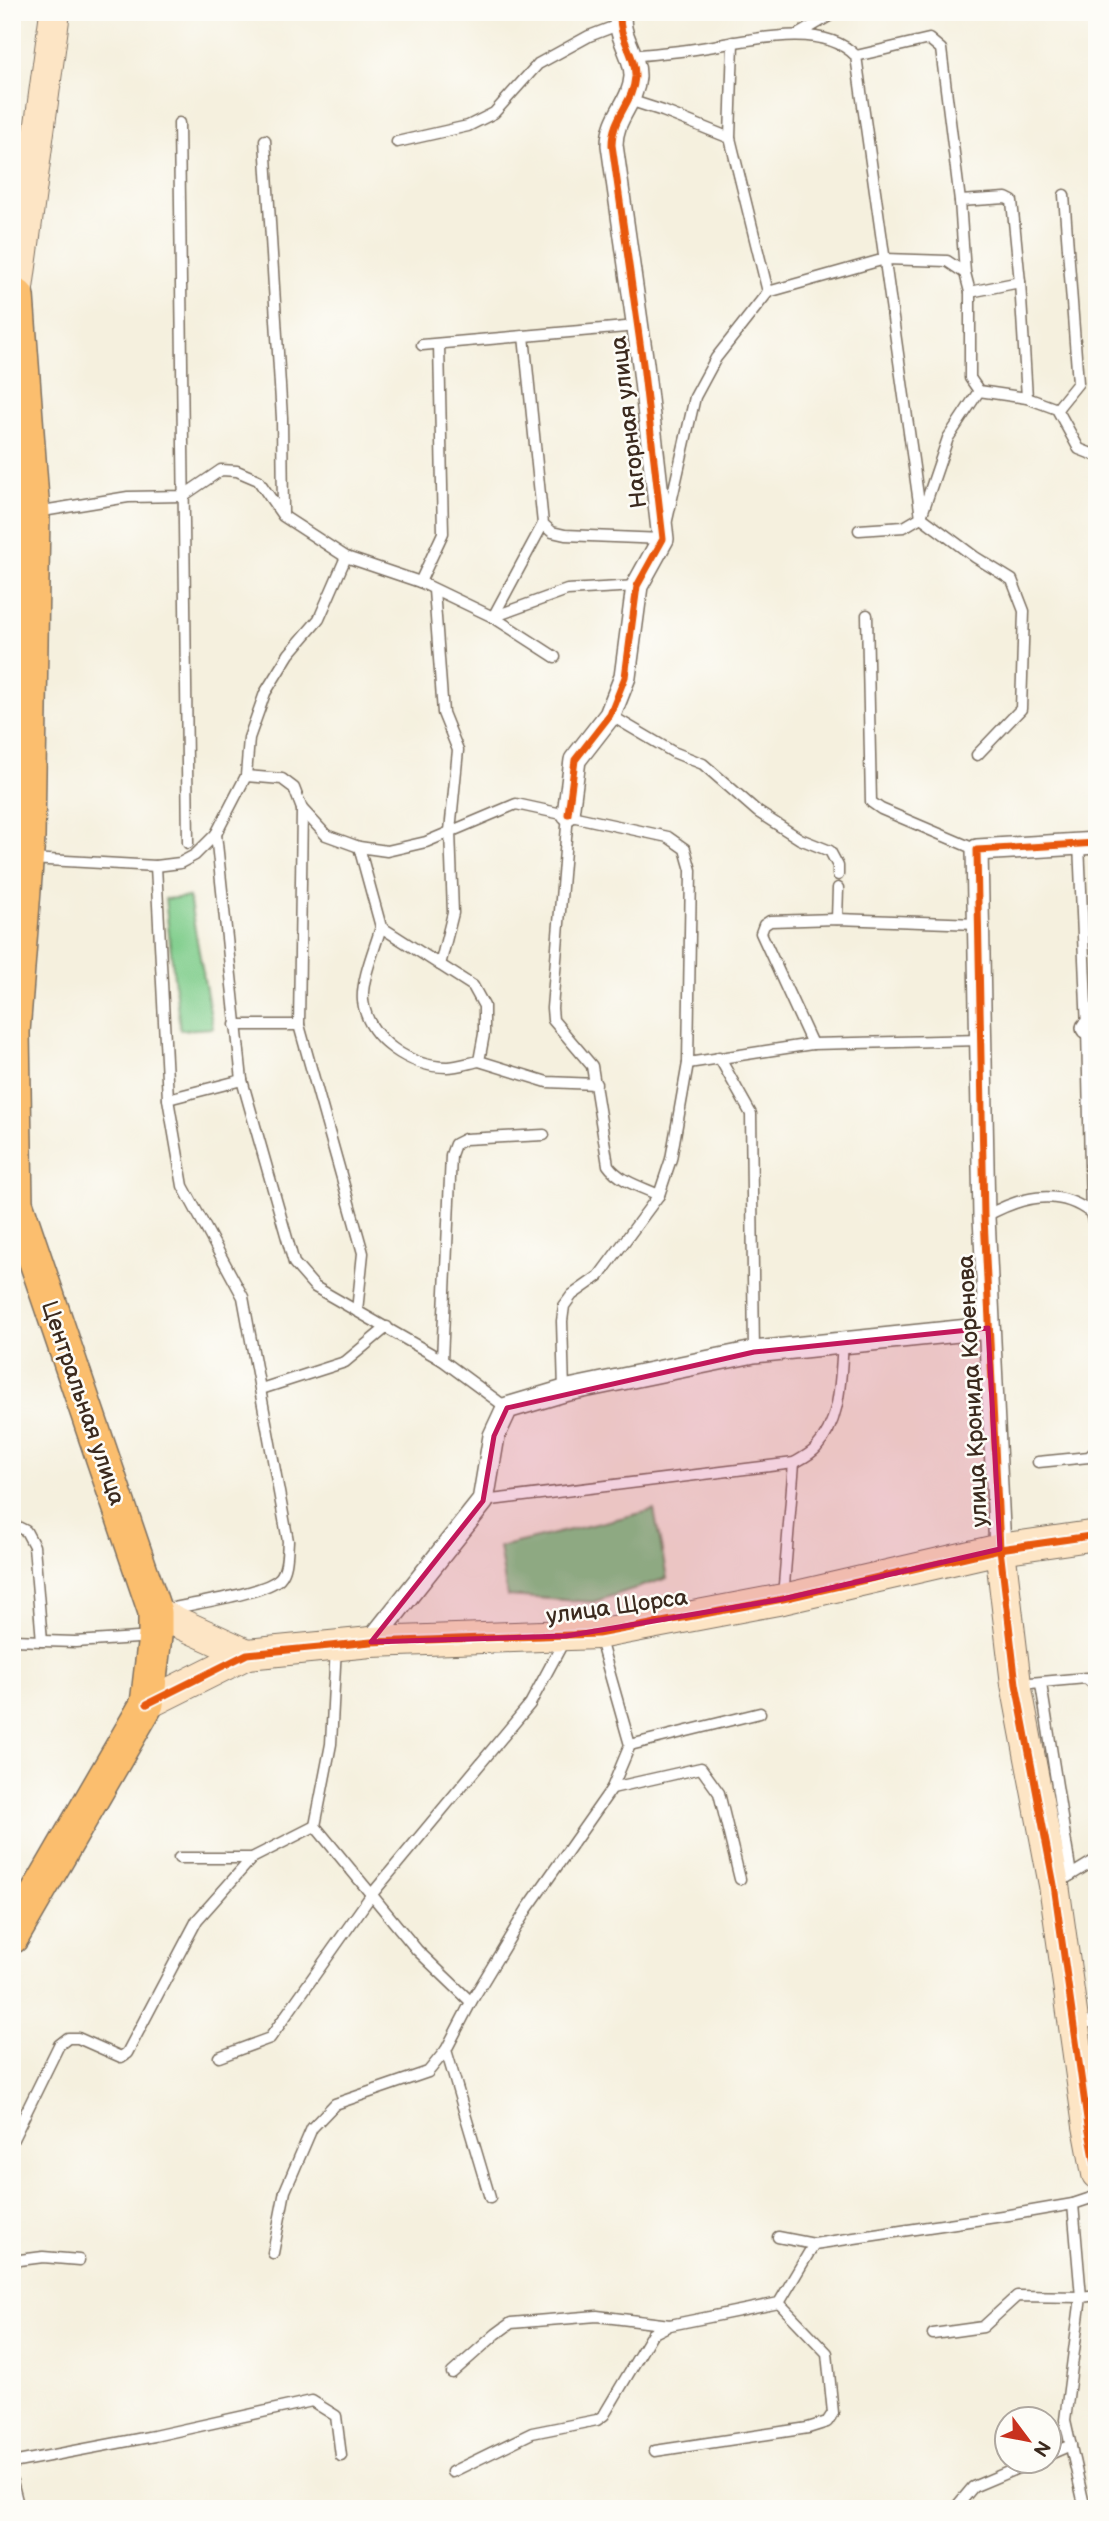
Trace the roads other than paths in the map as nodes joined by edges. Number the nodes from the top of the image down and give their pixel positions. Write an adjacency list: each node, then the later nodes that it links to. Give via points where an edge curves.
1 (55, 12): 13 (street, Центральная улица)
2 (836, 12): 4 (lane)
3 (620, 19): 6 (street, Нагорная улица); 12 (lane, via 538,64 494,113 468,126)
4 (797, 35): 5 (lane); 7 (lane, via 838,42)
5 (733, 42): 6 (lane); 10 (lane)
6 (631, 56): 8 (street, Нагорная улица, via 635,72)
7 (856, 56): 15 (lane, via 929,39 941,49); 16 (lane)
8 (629, 100): 10 (lane); 22 (street, Нагорная улица, via 617,117 612,145)
9 (179, 123): 30 (lane)
10 (730, 138): 19 (lane)
11 (265, 140): 32 (lane)
12 (397, 142)
13 (22, 185): 21 (street, Центральная улица)
14 (1064, 195): 28 (lane, via 1078,383)
15 (960, 201): 17 (lane); 18 (lane, via 1012,201)
16 (885, 259): 17 (lane, via 947,261); 19 (lane); 33 (lane)
17 (965, 273): 20 (lane)
18 (1020, 282): 20 (lane); 27 (lane)
19 (768, 292): 36 (lane, via 716,358 695,397)
20 (970, 292): 26 (lane, via 970,379)
21 (15, 295): 31 (main road, Центральная улица)
22 (637, 326): 23 (lane); 36 (street, Нагорная улица)
23 (524, 336): 24 (lane); 34 (lane)
24 (439, 344): 25 (lane); 38 (lane, via 443,533)
25 (422, 345)
26 (979, 391): 27 (lane); 33 (lane, via 948,438)
27 (1027, 398): 28 (lane)
28 (1057, 409): 29 (lane, via 1080,449)
29 (1097, 456)
30 (183, 496): 31 (lane, via 128,497); 32 (lane, via 221,470 237,471 258,480); 51 (lane)
31 (22, 514): 55 (main road, Центральная улица)
32 (284, 516): 37 (lane)
33 (921, 517): 35 (lane, via 904,527); 45 (lane, via 1012,580 1024,611 1021,709)
34 (543, 524): 36 (lane, via 565,536); 42 (lane)
35 (859, 530)
36 (663, 539): 39 (street)
37 (346, 557): 38 (lane); 46 (lane, via 319,619 289,653 265,693 249,738)
38 (420, 582): 40 (lane)
39 (638, 586): 42 (lane, via 567,590); 44 (street, via 625,677)
40 (434, 590): 42 (lane); 49 (lane, via 443,713 458,750)
41 (867, 615): 54 (lane, via 871,802)
42 (493, 617): 43 (lane)
43 (555, 657)
44 (610, 715): 48 (street, via 575,761); 57 (lane, via 703,764 758,811 800,839 830,851)
45 (977, 755)
46 (246, 776): 47 (lane, via 282,779 294,788); 50 (lane)
47 (302, 809): 53 (lane, via 326,835); 65 (lane)
48 (568, 814): 49 (lane, via 516,804); 71 (lane, via 668,837 685,849 691,870); 73 (lane, via 552,1008 554,1020 592,1066)
49 (450, 831): 53 (lane, via 387,851); 63 (lane, via 453,913)
50 (216, 834): 56 (lane, via 195,856); 64 (lane)
51 (188, 843)
52 (1088, 844): 54 (street); 66 (lane)
53 (359, 847): 61 (lane)
54 (977, 850): 60 (street, улица Кронида Коренова)
55 (27, 858): 56 (lane); 62 (main road, Центральная улица)
56 (156, 866): 74 (lane)
57 (838, 876)
58 (838, 888): 59 (lane)
59 (837, 919): 60 (lane); 68 (lane, via 769,921 761,933)
60 (977, 924): 67 (street, улица Кронида Коренова)
61 (381, 927): 63 (lane); 70 (lane, via 363,1002 387,1046 417,1061 447,1067)
62 (16, 944): 97 (main road, Центральная улица, via 16,1203)
63 (440, 965): 70 (lane, via 473,986 484,1006)
64 (235, 1025): 65 (lane); 72 (lane)
65 (299, 1025): 80 (lane, via 363,1253)
66 (1092, 1028): 77 (lane)
67 (981, 1040): 68 (lane); 78 (street, улица Кронида Коренова)
68 (812, 1044): 69 (lane)
69 (719, 1057): 71 (lane); 84 (lane, via 751,1114)
70 (479, 1061): 73 (lane, via 547,1082)
71 (688, 1063): 76 (lane, via 671,1159)
72 (242, 1080): 74 (lane); 80 (lane, via 294,1263 315,1287)
73 (596, 1084): 76 (lane, via 608,1164 621,1178)
74 (168, 1099): 86 (lane, via 183,1186 243,1297)
75 (544, 1135): 85 (lane, via 465,1139 455,1144)
76 (659, 1195): 87 (lane, via 599,1276 564,1306)
77 (1091, 1213): 78 (lane, via 1069,1200 1029,1198); 79 (lane)
78 (984, 1217): 82 (street, улица Кронида Коренова)
79 (1097, 1236)
80 (357, 1311): 81 (lane)
81 (387, 1327): 85 (lane); 86 (lane, via 345,1362)
82 (988, 1328): 83 (street); 95 (street, улица Кронида Коренова)
83 (843, 1343): 84 (street); 91 (lane, via 838,1404 831,1422 816,1448)
84 (754, 1352): 87 (street)
85 (442, 1360): 88 (lane)
86 (261, 1389): 97 (lane, via 288,1541 286,1566 280,1577 265,1587)
87 (564, 1391): 88 (street)
88 (507, 1408): 92 (street, via 494,1436)
89 (1097, 1449): 90 (lane, via 1089,1457)
90 (1038, 1462)
91 (793, 1464): 92 (lane); 96 (lane)
92 (483, 1501): 102 (street)
93 (12, 1524): 101 (lane, via 26,1531 34,1546)
94 (1097, 1535): 95 (street, улица Щорса)
95 (1000, 1549): 96 (street, улица Щорса); 105 (street, улица Кронида Коренова)
96 (783, 1599): 98 (street, улица Щорса)
97 (155, 1624): 101 (lane, via 75,1642); 104 (street); 107 (main road, Центральная улица)
98 (598, 1634): 99 (street, улица Щорса); 109 (lane)
99 (566, 1636): 102 (street, улица Щорса); 117 (lane, via 530,1704)
100 (12, 1640): 101 (lane)
101 (42, 1641)
102 (371, 1642): 103 (street, улица Щорса)
103 (337, 1645): 104 (street, улица Щорса); 111 (lane, via 331,1744)
104 (247, 1654): 107 (street, улица Щорса)
105 (1029, 1684): 106 (lane, via 1086,1678); 116 (street, улица Кронида Коренова)
106 (1097, 1687)
107 (146, 1704): 118 (main road)
108 (760, 1713): 109 (lane)
109 (630, 1745): 110 (lane)
110 (612, 1788): 115 (lane, via 701,1768 719,1793); 119 (lane, via 527,1909)
111 (315, 1826): 113 (lane); 117 (lane)
112 (179, 1858): 113 (lane)
113 (252, 1858): 123 (lane, via 197,1920 127,2053 121,2057 78,2038 58,2045)
114 (1097, 1859): 116 (lane)
115 (740, 1879)
116 (1063, 1880): 120 (street, улица Кронида Коренова)
117 (372, 1894): 119 (lane, via 416,1950); 122 (lane, via 270,2038)
118 (12, 1937)
119 (471, 2002): 121 (lane)
120 (1086, 2022): 124 (street, улица Кронида Коренова)
121 (446, 2050): 126 (lane); 130 (lane, via 428,2071 335,2104 312,2128 285,2191)
122 (219, 2057)
123 (12, 2141)
124 (1095, 2155)
125 (1097, 2196): 127 (lane)
126 (490, 2198)
127 (1073, 2204): 129 (lane); 134 (lane)
128 (778, 2236): 129 (lane)
129 (814, 2244): 135 (lane)
130 (273, 2253)
131 (79, 2260): 132 (lane, via 43,2257)
132 (12, 2261)
133 (1097, 2295): 134 (lane)
134 (1081, 2297): 137 (lane, via 1017,2296 983,2327); 139 (lane, via 1065,2420)
135 (779, 2303): 136 (lane); 141 (lane, via 827,2353 833,2413 827,2423)
136 (670, 2325): 138 (lane, via 597,2316 511,2323); 144 (lane, via 652,2334 597,2420 532,2432)
137 (933, 2334)
138 (452, 2372)
139 (1071, 2445): 140 (lane); 149 (lane)
140 (1064, 2448)
141 (655, 2451)
142 (341, 2456): 143 (lane, via 336,2416 312,2401)
143 (12, 2463)
144 (452, 2472)
145 (998, 2476): 148 (lane, via 972,2487)
146 (12, 2482): 147 (lane)
147 (19, 2509)
148 (957, 2509)
149 (1085, 2509)

